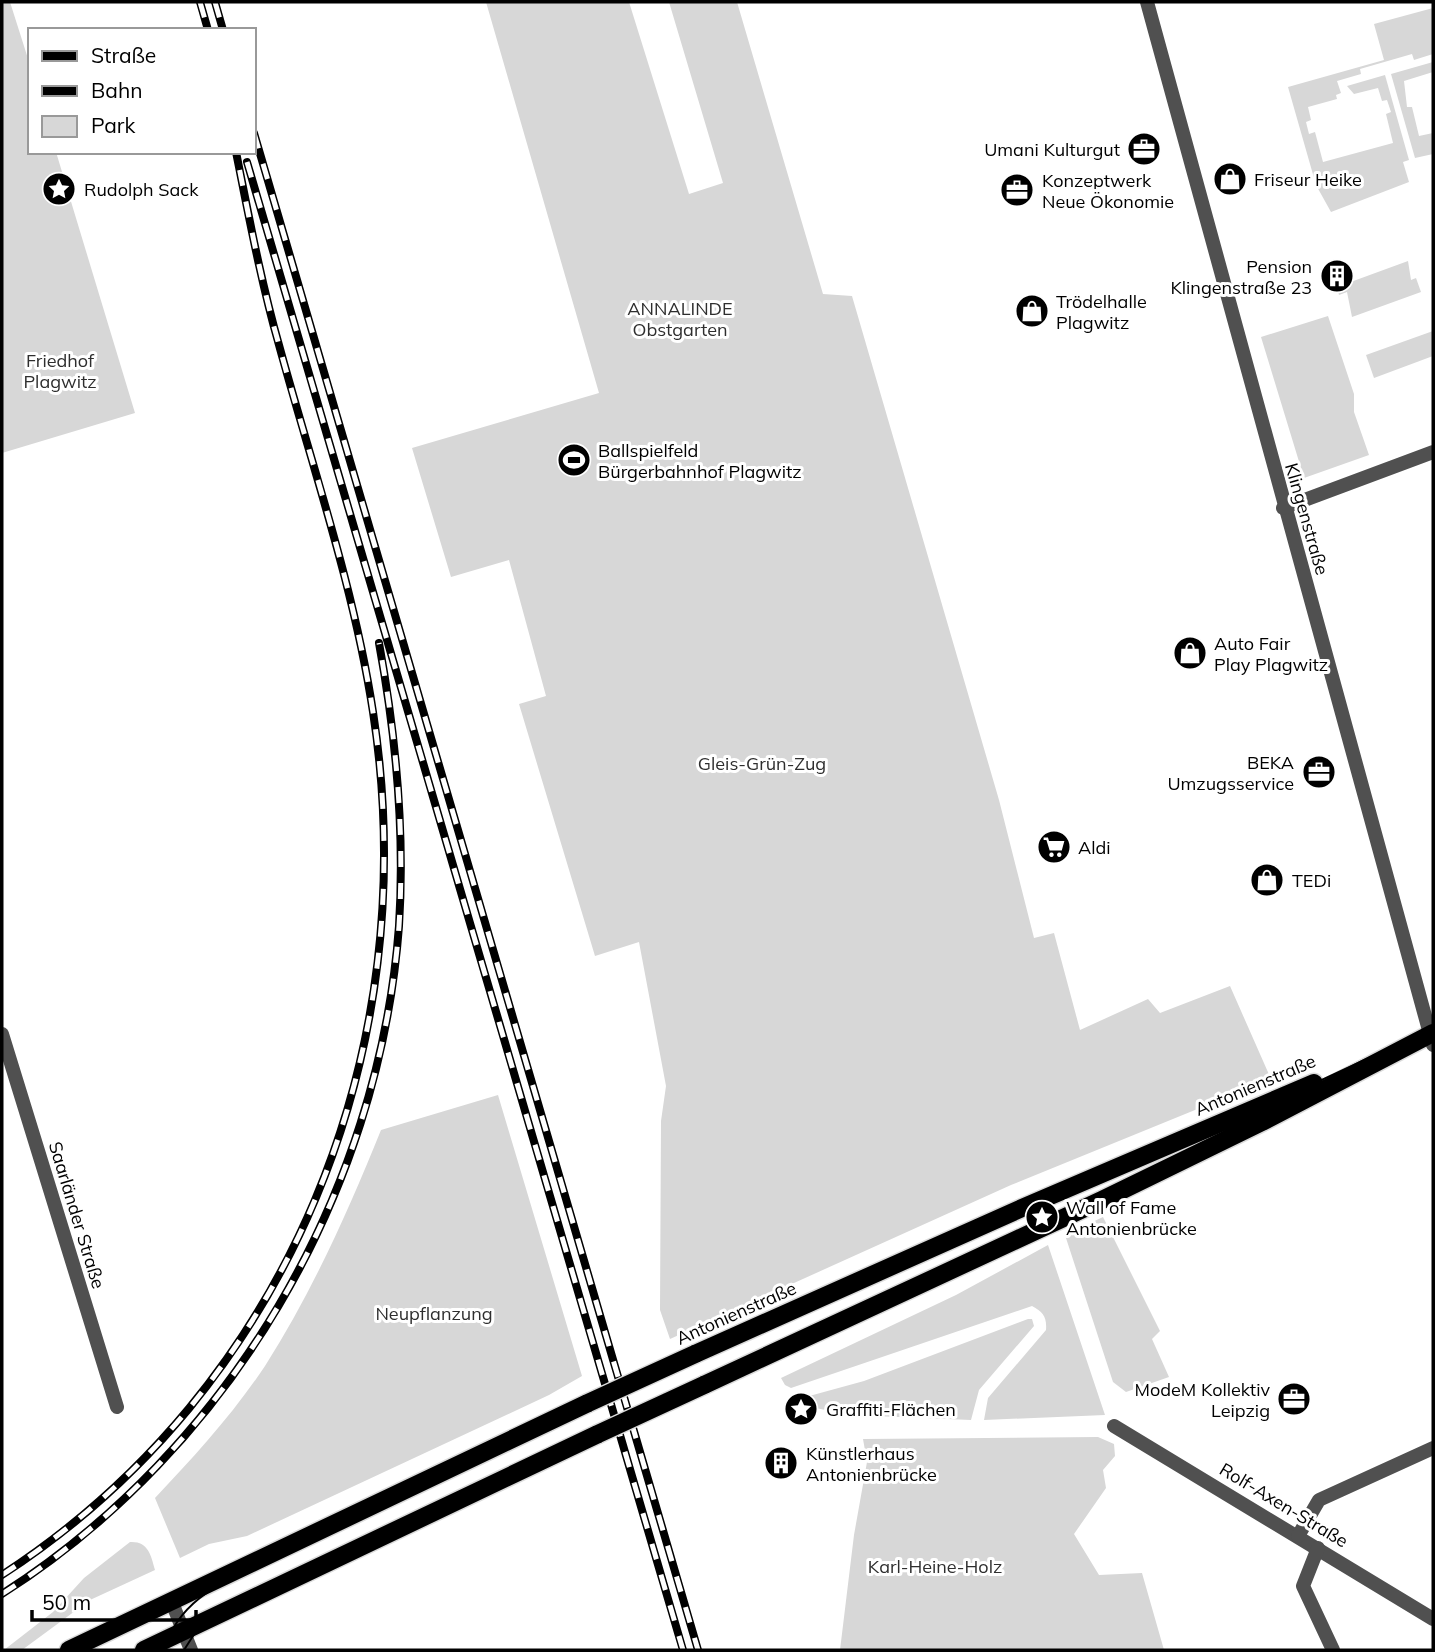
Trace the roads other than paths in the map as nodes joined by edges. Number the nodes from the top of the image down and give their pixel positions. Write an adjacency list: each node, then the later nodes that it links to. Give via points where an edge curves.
1 (1147, 2): 3 (street, Klingenstraße)
2 (1433, 452): 3 (street)
3 (1283, 508): 5 (street, Klingenstraße)
4 (2, 1034): 6 (street, Saarländer Straße)
5 (1432, 1038): 11 (main road, Antonienstraße, bridge, via 1022,1208 695,1354); 13 (main road, Antonienstraße, bridge, via 1102,1200)
6 (117, 1407)
7 (1114, 1426): 9 (street, Rolf-Axen-Straße)
8 (1433, 1448): 9 (street, via 1319,1500)
9 (1298, 1536): 10 (street, Rolf-Axen-Straße)
10 (1318, 1548): 12 (street, Rolf-Axen-Straße); 17 (street, via 1303,1586)
11 (171, 1600): 13 (street); 14 (main road, Antonienstraße)
12 (1433, 1619)
13 (184, 1631): 15 (main road, Antonienstraße); 16 (street)
14 (69, 1650)
15 (144, 1650)
16 (191, 1650)
17 (1333, 1650)

